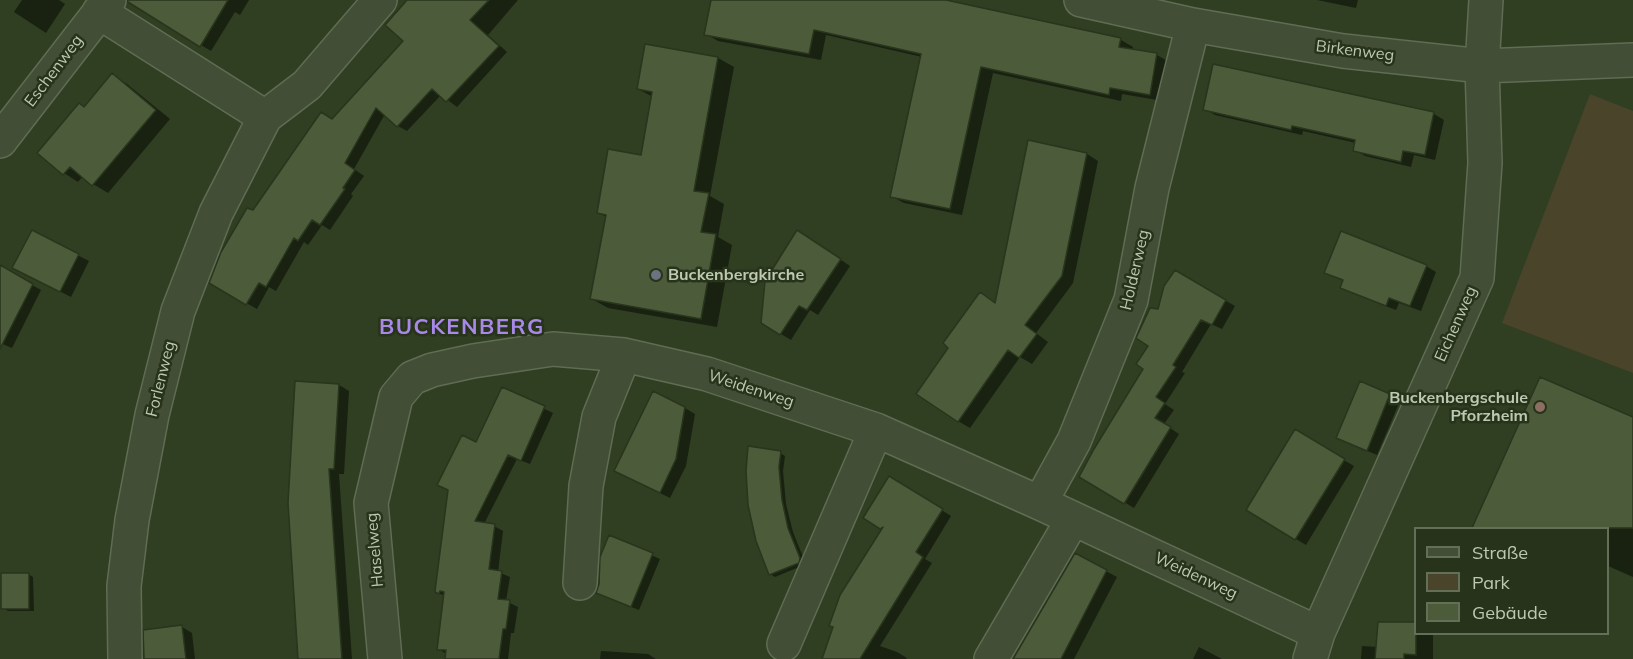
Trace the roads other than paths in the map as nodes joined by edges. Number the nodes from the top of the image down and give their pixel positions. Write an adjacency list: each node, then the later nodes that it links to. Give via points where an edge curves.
1 (380, 0): 8 (street, Forlenweg, via 307,85)
2 (1081, 0): 5 (street, Birkenweg)
3 (1486, 0): 7 (street, Eichenweg)
4 (104, 6): 8 (street); 9 (street, Eschenweg)
5 (1193, 25): 7 (street, Birkenweg, via 1343,51); 13 (street, Holderweg, via 1152,188 1131,300 1074,441)
6 (1633, 60): 7 (street, Birkenweg)
7 (1482, 66): 17 (street, Eichenweg, via 1485,164 1477,278)
8 (265, 117): 18 (street, Forlenweg, via 216,213 178,311 152,415 132,520 124,585)
9 (0, 141)
10 (624, 355): 11 (street, Weidenweg, via 553,349 473,361); 12 (street, Weidenweg, via 707,374); 15 (street, via 599,417 586,486)
11 (412, 378): 19 (street, Haselweg, via 396,397 371,503)
12 (876, 430): 13 (street, Weidenweg); 16 (street)
13 (1040, 503): 14 (street, Weidenweg)
14 (1073, 519): 17 (street, Weidenweg); 20 (street)
15 (580, 583)
16 (784, 644)
17 (1314, 646)
18 (125, 659)
19 (385, 659)
20 (991, 659)

